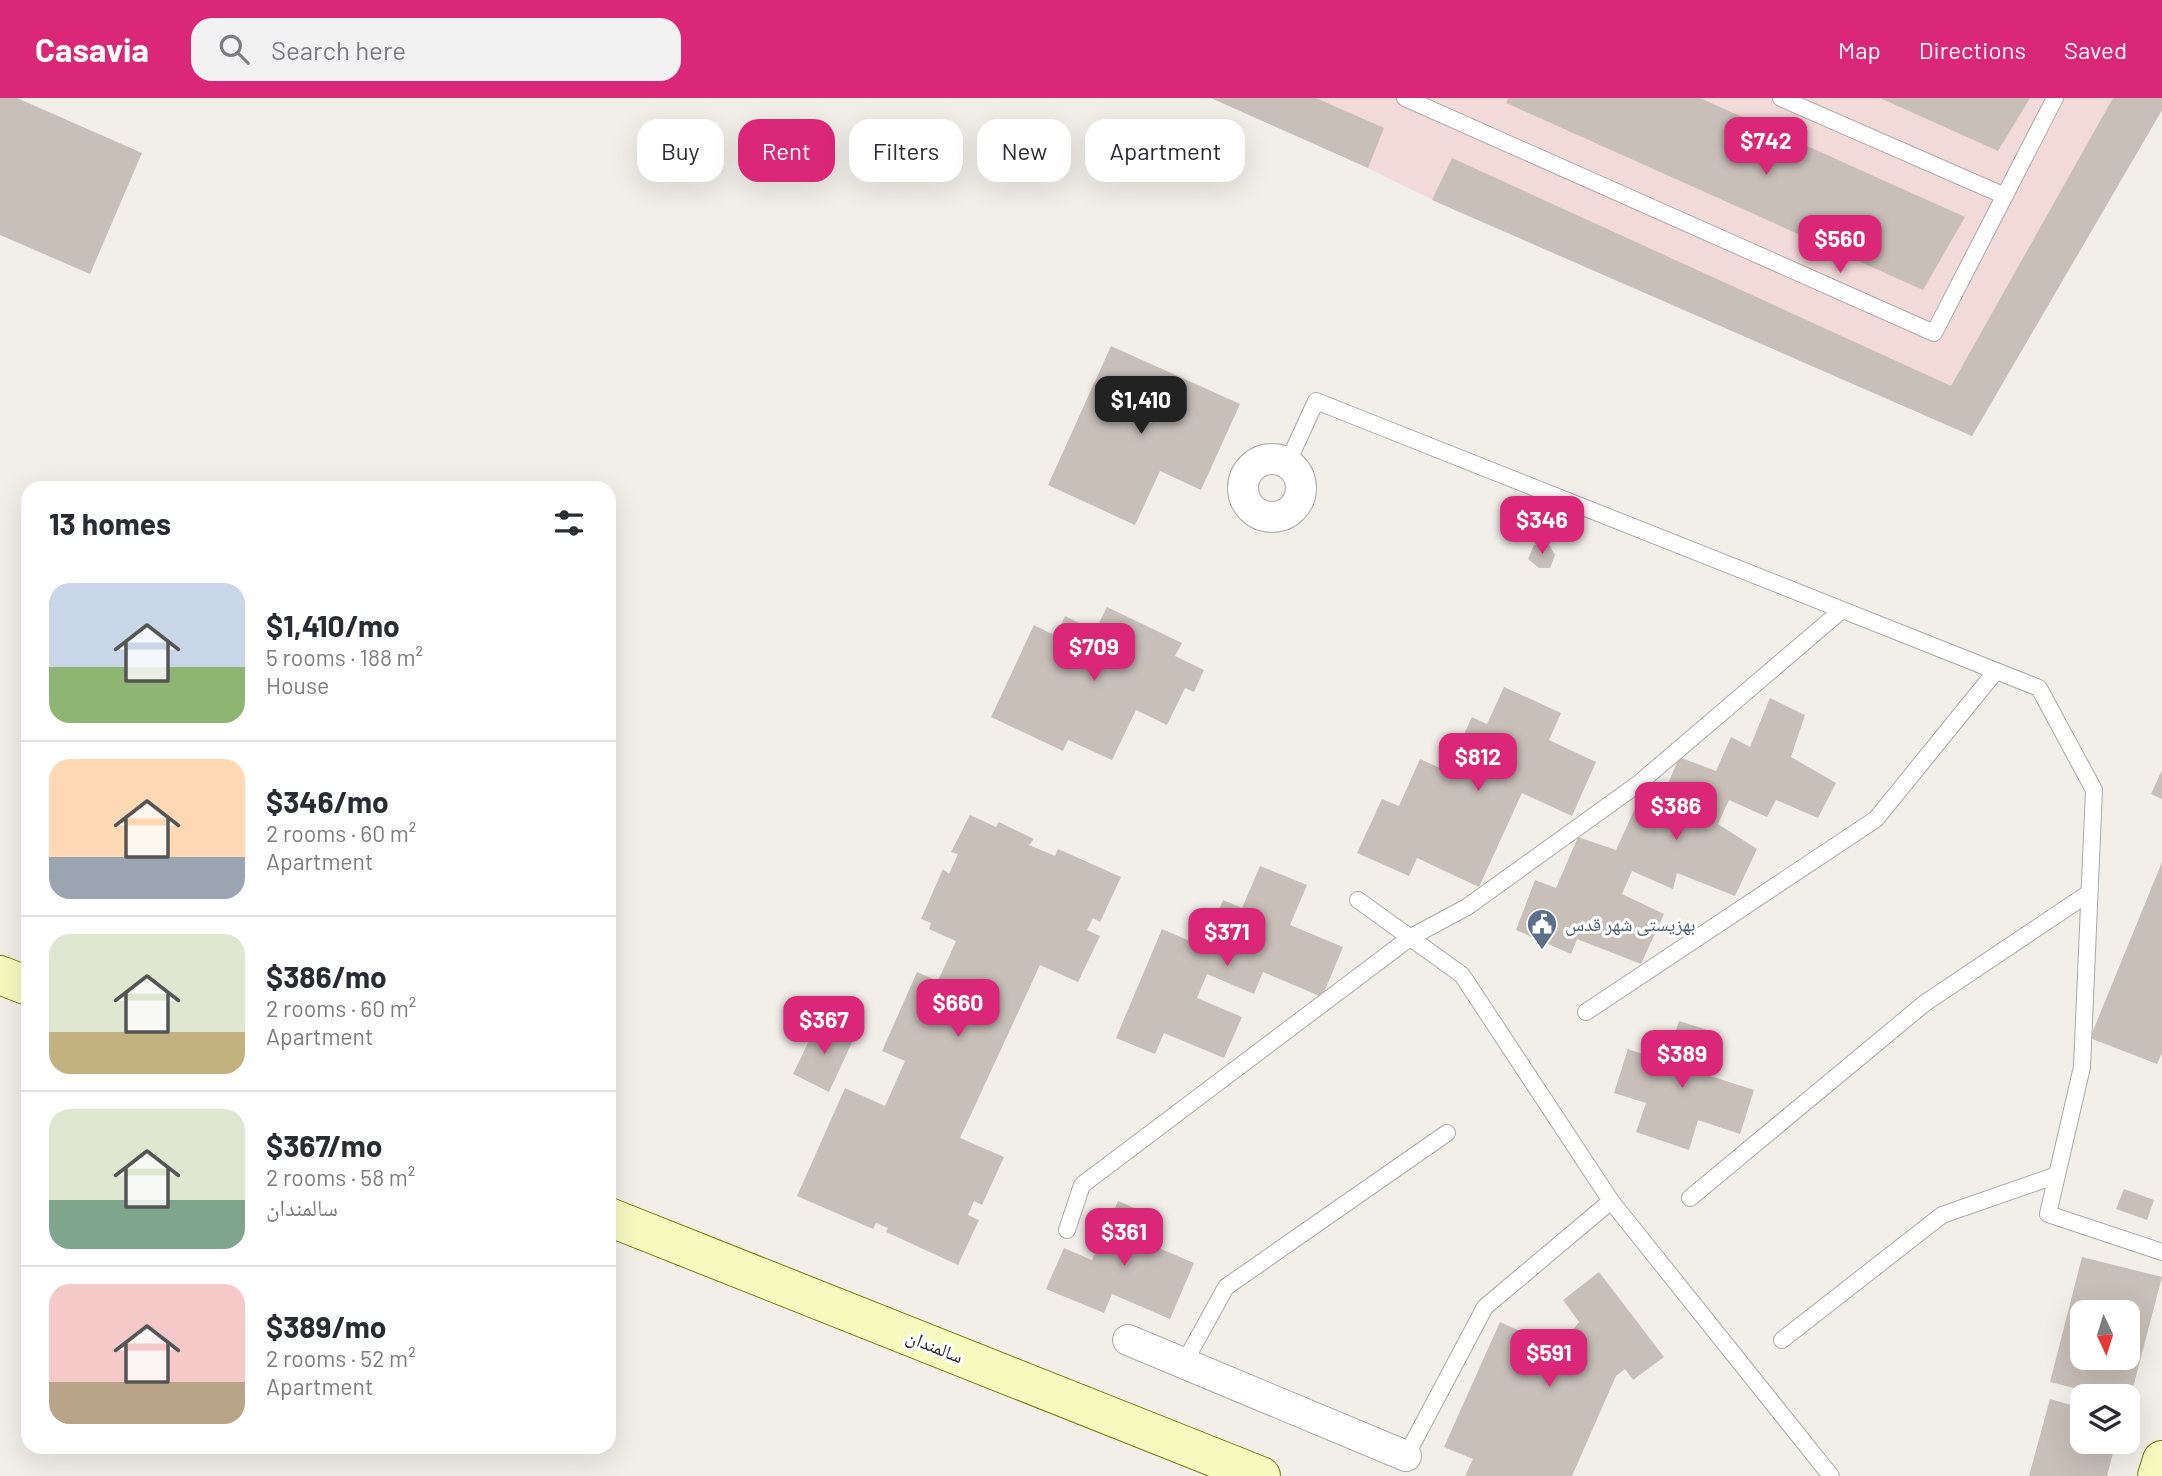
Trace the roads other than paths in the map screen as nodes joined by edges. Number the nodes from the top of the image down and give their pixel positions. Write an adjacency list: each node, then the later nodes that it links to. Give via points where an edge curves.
1 (1405, 98): 4 (lane)
2 (1781, 98): 5 (lane)
3 (2055, 98): 5 (lane)
4 (1434, 104): 5 (lane, via 1934,333)
5 (2005, 196)
6 (1287, 464): 7 (lane, via 1316,401)
7 (1842, 610): 8 (lane); 11 (lane, via 1638,784 1467,907)
8 (1996, 671): 9 (lane, via 2039,688 2094,790); 14 (lane, via 1876,819)
9 (2089, 894): 16 (lane, via 2082,1068); 17 (lane, via 1925,1003)
10 (1358, 900): 11 (lane)
11 (1411, 937): 18 (lane, via 1462,975); 20 (lane, via 1082,1185)
12 (0, 975): 13 (street)
13 (21, 983)
14 (1586, 1012)
15 (1447, 1133): 24 (lane, via 1226,1287)
16 (2057, 1175): 21 (lane, via 2048,1213); 23 (lane, via 1942,1215)
17 (1690, 1198)
18 (1611, 1201): 25 (lane, via 1485,1307); 28 (lane)
19 (616, 1220): 27 (street, سالمندان)
20 (1067, 1230)
21 (2162, 1252)
22 (1128, 1339): 24 (street)
23 (1782, 1340)
24 (1184, 1363): 25 (street)
25 (1406, 1456)
26 (2162, 1460): 29 (street)
27 (1261, 1476)
28 (1831, 1476)
29 (2157, 1476)

